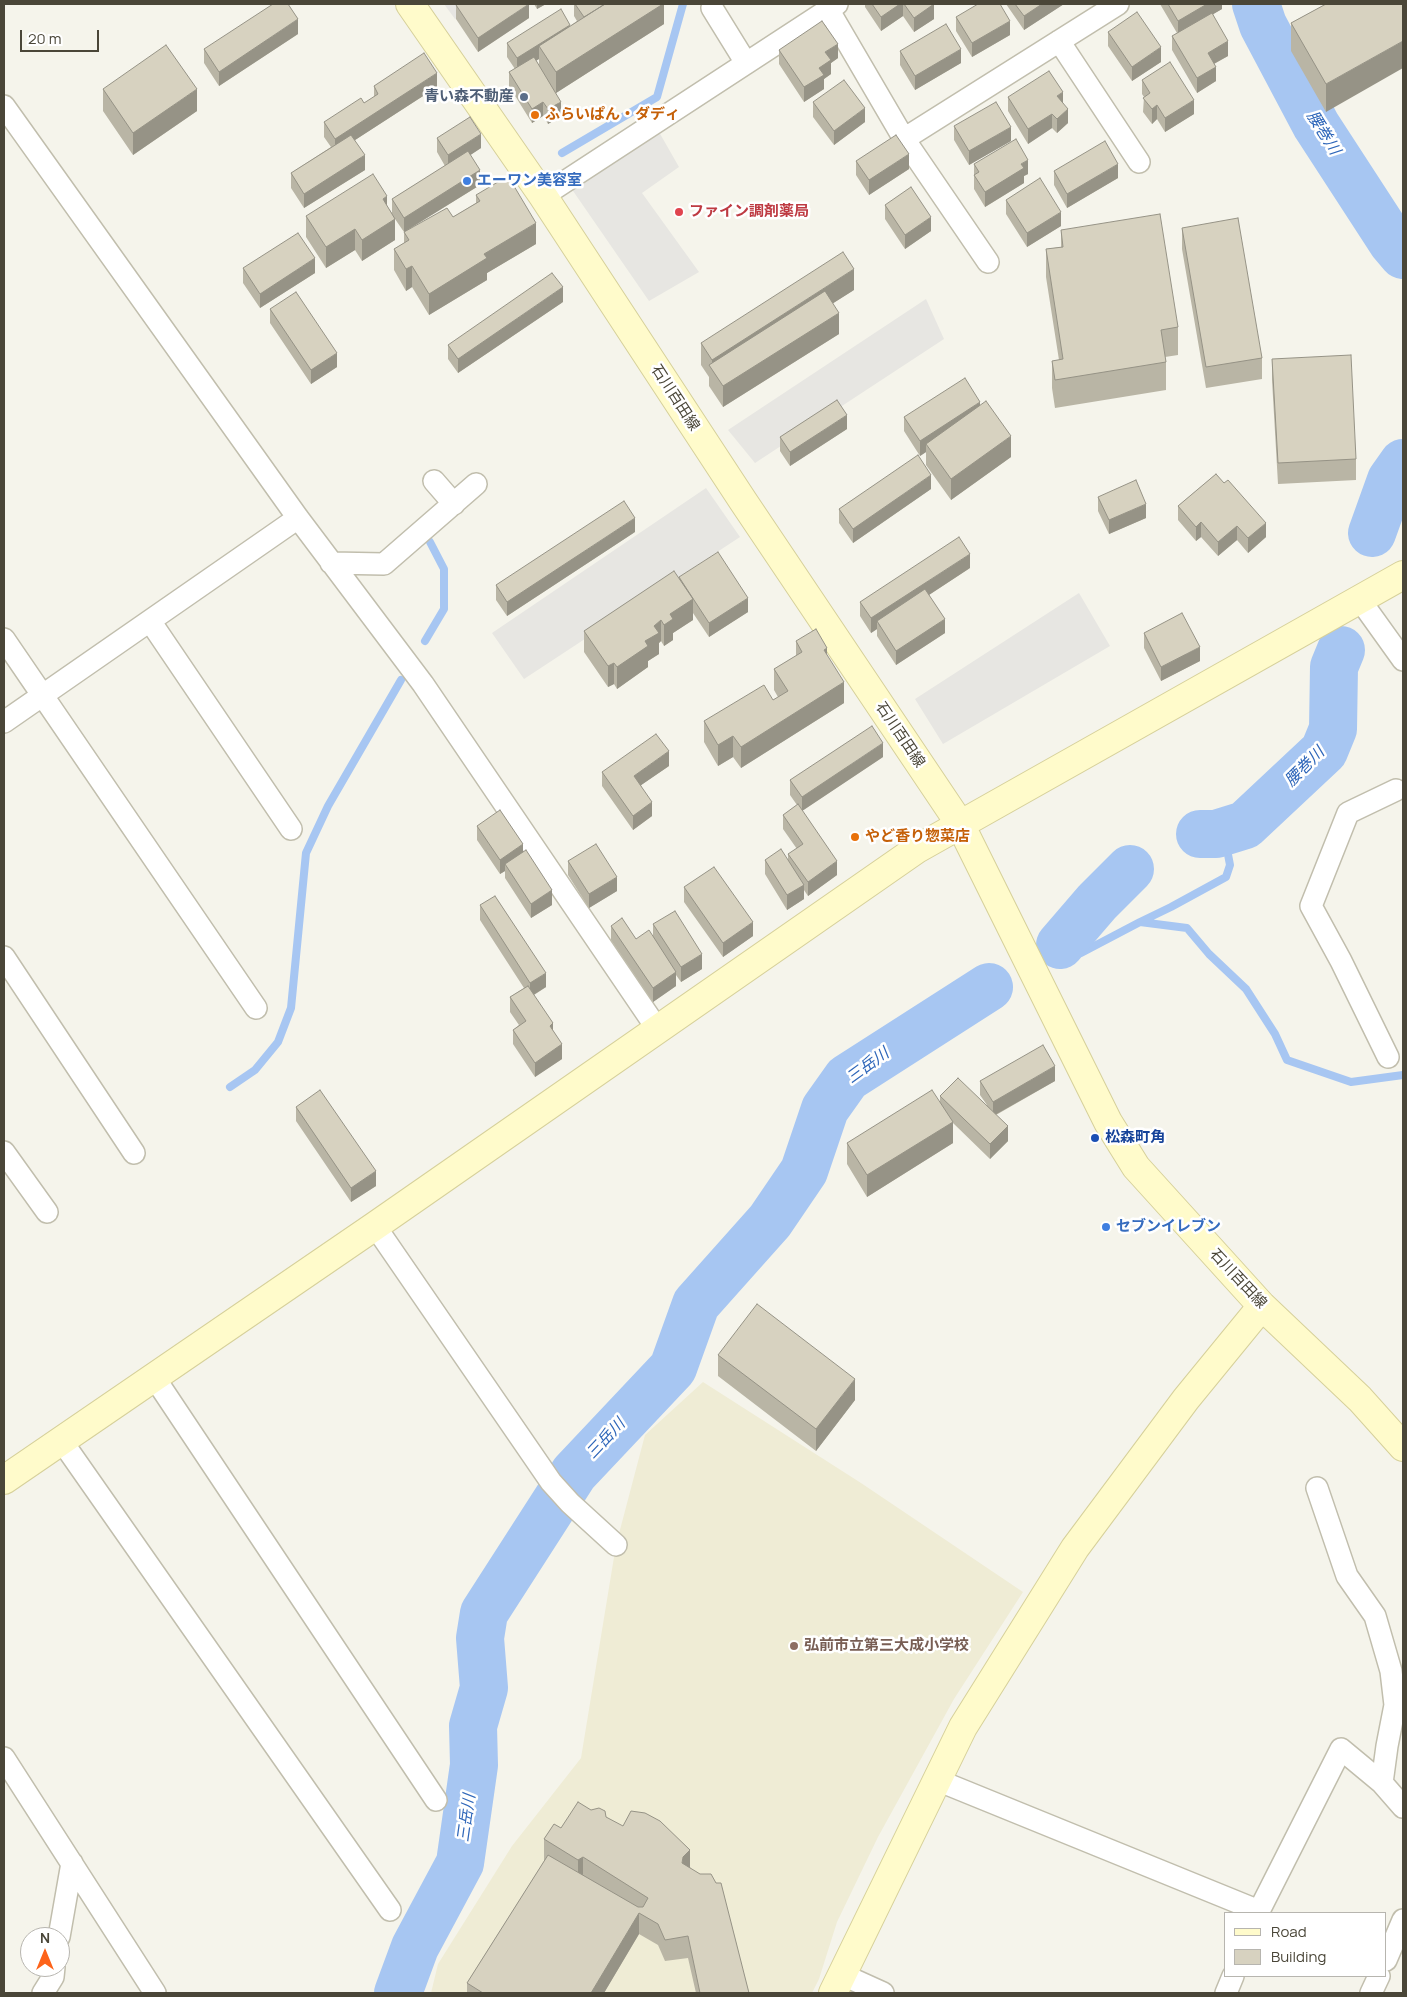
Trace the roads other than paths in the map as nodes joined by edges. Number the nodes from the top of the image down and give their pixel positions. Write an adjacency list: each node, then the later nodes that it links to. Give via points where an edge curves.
1 (410, 4): 10 (street, 石川百田線)
2 (1118, 4): 5 (street)
3 (832, 7): 6 (street); 8 (street)
4 (712, 8): 6 (street)
5 (1059, 41): 8 (street); 9 (street)
6 (746, 63): 10 (street)
7 (4, 106): 15 (street)
8 (904, 139): 11 (street)
9 (1139, 162)
10 (543, 196): 25 (street, 石川百田線)
11 (988, 262)
12 (434, 481): 14 (street)
13 (476, 484): 14 (street)
14 (454, 504): 16 (street, via 384,564)
15 (298, 518): 16 (street); 19 (street)
16 (331, 563): 29 (street, via 423,684)
17 (1403, 575): 18 (street)
18 (1360, 600): 21 (street); 25 (street)
19 (150, 621): 22 (street); 26 (street)
20 (4, 639): 22 (street)
21 (1403, 660)
22 (42, 696): 23 (street); 28 (street)
23 (4, 722)
24 (1401, 793): 30 (street, via 1348,813 1311,906)
25 (960, 824): 29 (street, via 917,849); 35 (street, 石川百田線, via 1108,1122 1136,1167)
26 (291, 828)
27 (4, 957): 32 (street)
28 (256, 1008)
29 (658, 1030): 34 (street)
30 (1388, 1057)
31 (4, 1152): 33 (street)
32 (134, 1153)
33 (47, 1212)
34 (375, 1226): 36 (street); 41 (street, via 550,1482)
35 (1262, 1306): 38 (street, 石川百田線, via 1360,1400); 43 (street, via 1186,1399 1075,1548 963,1726)
36 (154, 1377): 37 (street); 45 (street)
37 (61, 1440): 39 (street); 48 (street)
38 (1403, 1447)
39 (4, 1480)
40 (1317, 1488): 44 (street, via 1347,1576 1375,1616 1390,1671 1395,1705)
41 (616, 1545)
42 (4, 1758): 47 (street)
43 (937, 1780): 49 (street); 56 (street)
44 (1382, 1783): 46 (street); 49 (street, via 1341,1748)
45 (436, 1800)
46 (1403, 1807)
47 (72, 1863): 51 (street); 58 (street)
48 (390, 1910)
49 (1258, 1912)
50 (1403, 1920): 52 (street)
51 (61, 1927)
52 (1387, 1958)
53 (52, 1977): 57 (street)
54 (1233, 1977): 60 (street)
55 (1379, 1977): 61 (street)
56 (837, 1984): 59 (street)
57 (43, 1993)
58 (155, 1993)
59 (882, 1993)
60 (1226, 1993)
61 (1371, 1993)

